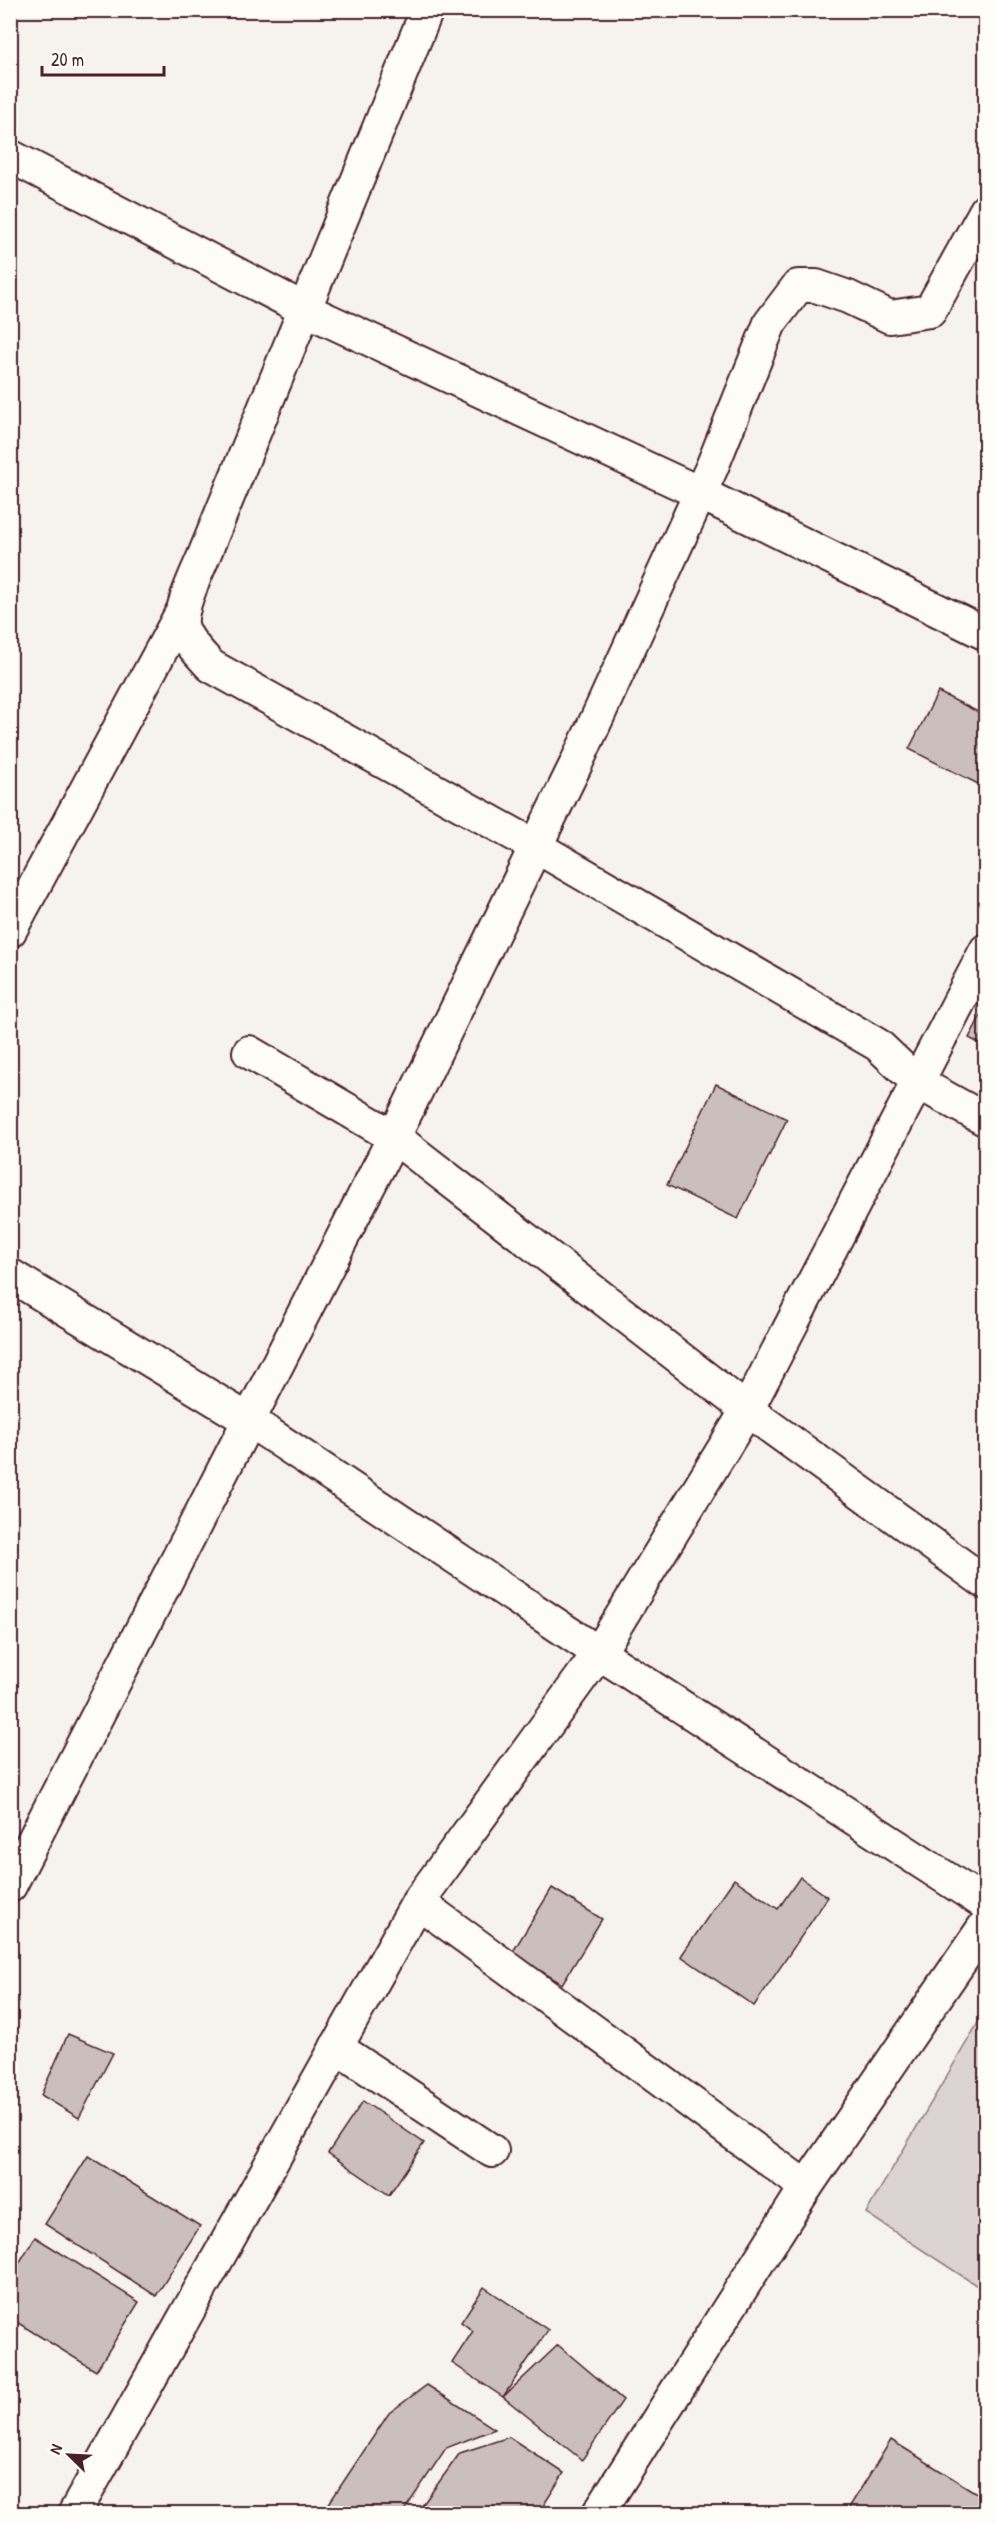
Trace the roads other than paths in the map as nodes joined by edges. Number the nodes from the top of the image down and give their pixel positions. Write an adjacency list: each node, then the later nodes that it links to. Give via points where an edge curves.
1 (427, 10): 4 (street)
2 (10, 156): 4 (street)
3 (986, 210): 5 (street, via 930,311 890,317 816,286 798,286 770,323)
4 (304, 309): 5 (street); 6 (street)
5 (700, 493): 7 (street); 8 (street)
6 (184, 608): 8 (street, via 182,625 211,666); 9 (street)
7 (986, 634)
8 (535, 846): 12 (street, via 878,1045); 14 (street)
9 (10, 931)
10 (986, 950): 12 (street)
11 (249, 1052): 14 (street)
12 (917, 1082): 13 (street); 16 (street)
13 (986, 1120)
14 (394, 1137): 16 (street); 17 (street)
15 (10, 1275): 17 (street)
16 (747, 1410): 18 (street); 19 (street)
17 (250, 1421): 19 (street); 20 (street)
18 (986, 1583)
19 (599, 1653): 21 (street); 22 (street)
20 (10, 1886)
21 (418, 1902): 24 (street); 26 (street)
22 (986, 1904)
23 (986, 1924): 26 (street)
24 (336, 2047): 25 (street); 27 (street)
25 (492, 2151)
26 (806, 2187): 28 (street)
27 (74, 2514)
28 (598, 2514)

